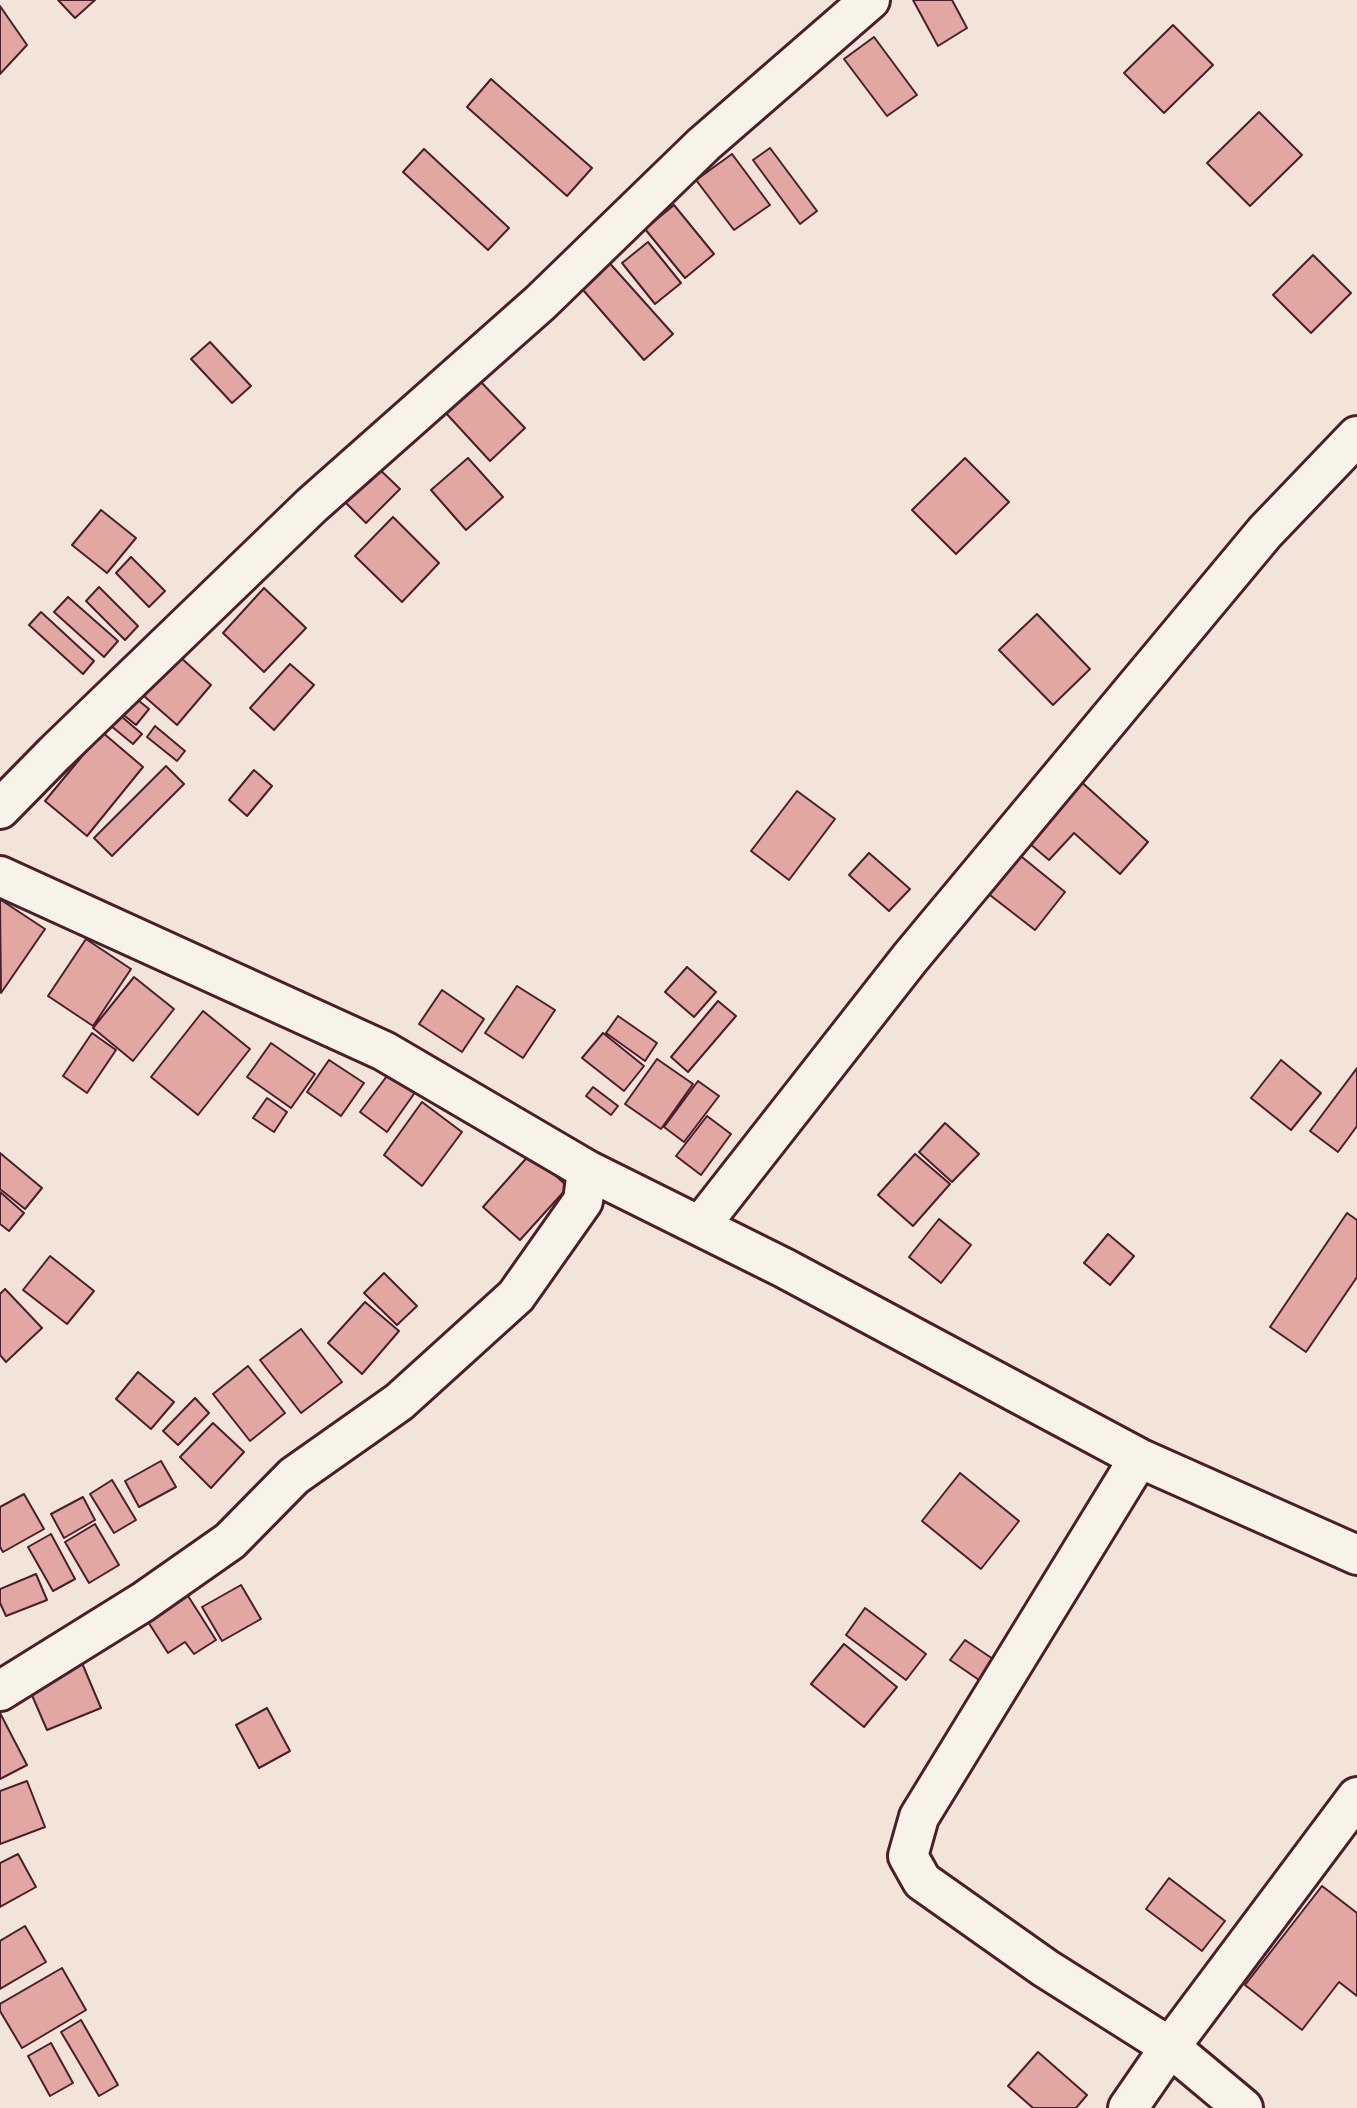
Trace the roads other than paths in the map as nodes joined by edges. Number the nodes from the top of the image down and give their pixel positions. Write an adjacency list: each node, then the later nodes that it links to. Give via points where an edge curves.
1 (870, 0): 3 (street, via 704,144 540,303 312,505)
2 (1357, 436): 6 (street, via 1265,532 910,958)
3 (0, 809)
4 (0, 876): 5 (street, via 384,1051)
5 (587, 1170): 6 (street); 9 (street, via 583,1200 516,1296 399,1402 294,1476 230,1541 144,1602)
6 (700, 1226): 7 (street)
7 (1139, 1458): 8 (street); 11 (street, via 919,1817 908,1856 922,1881 1045,1968)
8 (1357, 1556)
9 (0, 1690)
10 (1357, 1797): 11 (street)
11 (1170, 2046): 12 (street); 13 (street)
12 (1128, 2108)
13 (1242, 2108)

